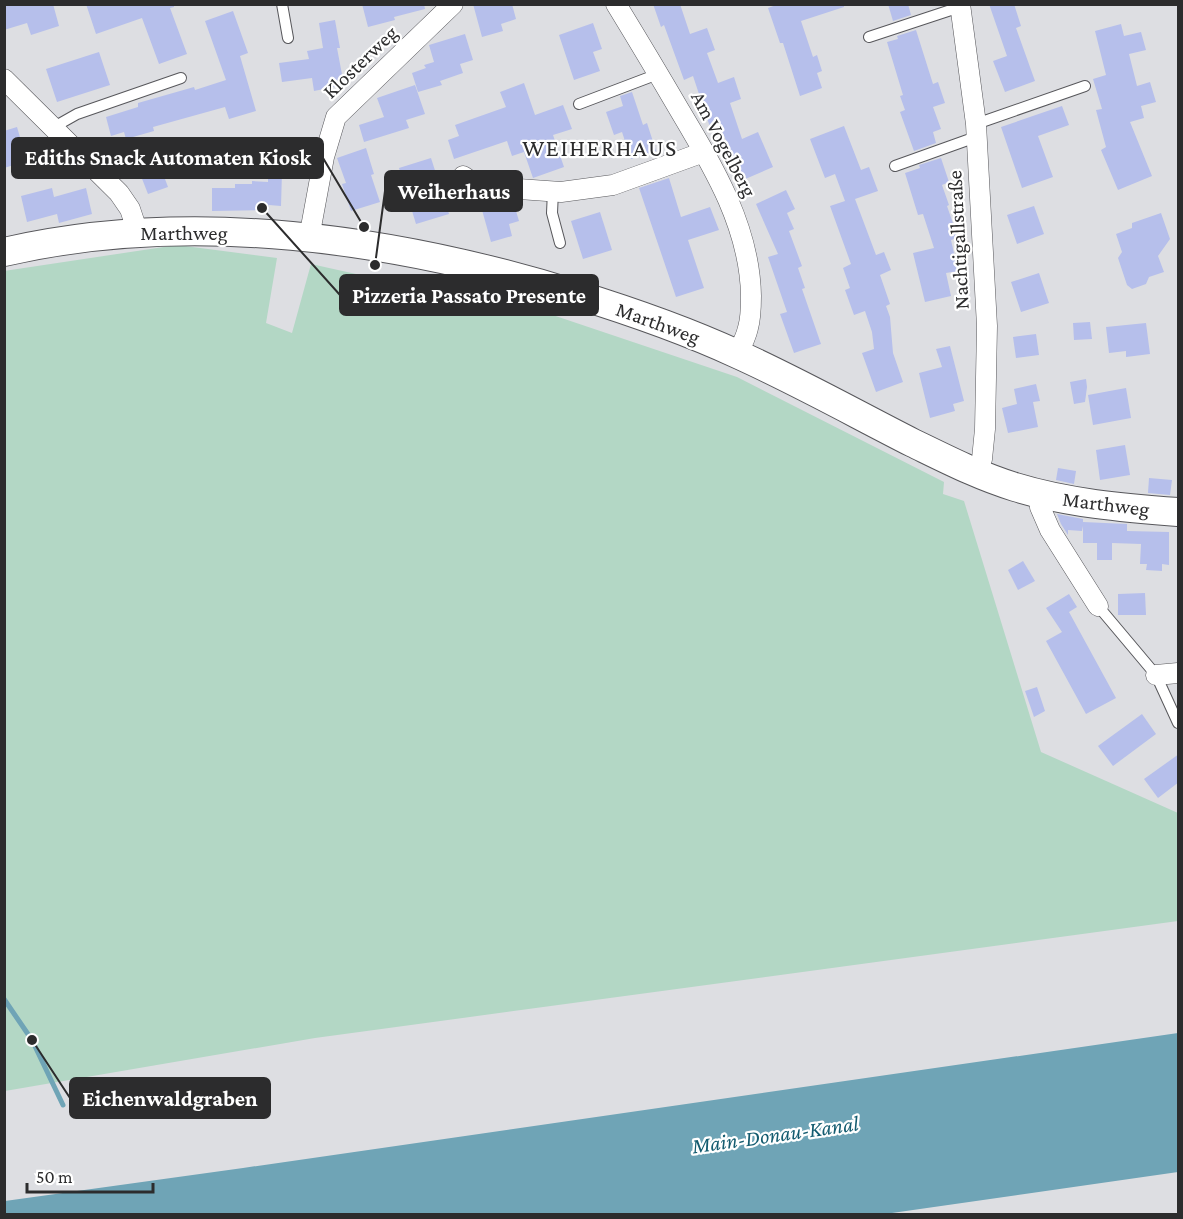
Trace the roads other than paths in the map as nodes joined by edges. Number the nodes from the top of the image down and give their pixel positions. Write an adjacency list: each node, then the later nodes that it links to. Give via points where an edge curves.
1 (282, 4): 6 (lane)
2 (453, 4): 19 (street, Klosterweg, via 336,117 324,157)
3 (616, 4): 7 (street, Am Vogelberg)
4 (960, 6): 5 (lane); 13 (street, Nachtigallstraße)
5 (869, 37)
6 (288, 38)
7 (658, 74): 11 (lane); 14 (street, Am Vogelberg)
8 (181, 78): 12 (lane, via 77,114)
9 (4, 79): 12 (street)
10 (1084, 86): 13 (lane)
11 (579, 104)
12 (54, 127): 18 (street, via 119,193 130,209)
13 (976, 131): 15 (lane); 23 (street, Nachtigallstraße, via 987,326 985,429)
14 (704, 152): 17 (street, via 613,185); 22 (street, Am Vogelberg, via 737,222 749,269 749,326)
15 (895, 166)
16 (464, 176): 17 (street, via 478,186)
17 (553, 191): 20 (lane, via 552,213)
18 (138, 233): 19 (main road, Marthweg, via 198,231); 21 (main road, Marthweg, via 74,239)
19 (309, 238): 22 (main road, Marthweg, via 427,256 518,278 640,315)
20 (560, 243)
21 (4, 252)
22 (737, 354): 23 (main road, Marthweg)
23 (977, 473): 24 (main road, Marthweg)
24 (1038, 494): 25 (main road, Marthweg); 26 (street, via 1050,530)
25 (1179, 512)
26 (1098, 606): 28 (lane)
27 (1179, 673): 28 (street)
28 (1156, 675): 29 (lane)
29 (1179, 723)

